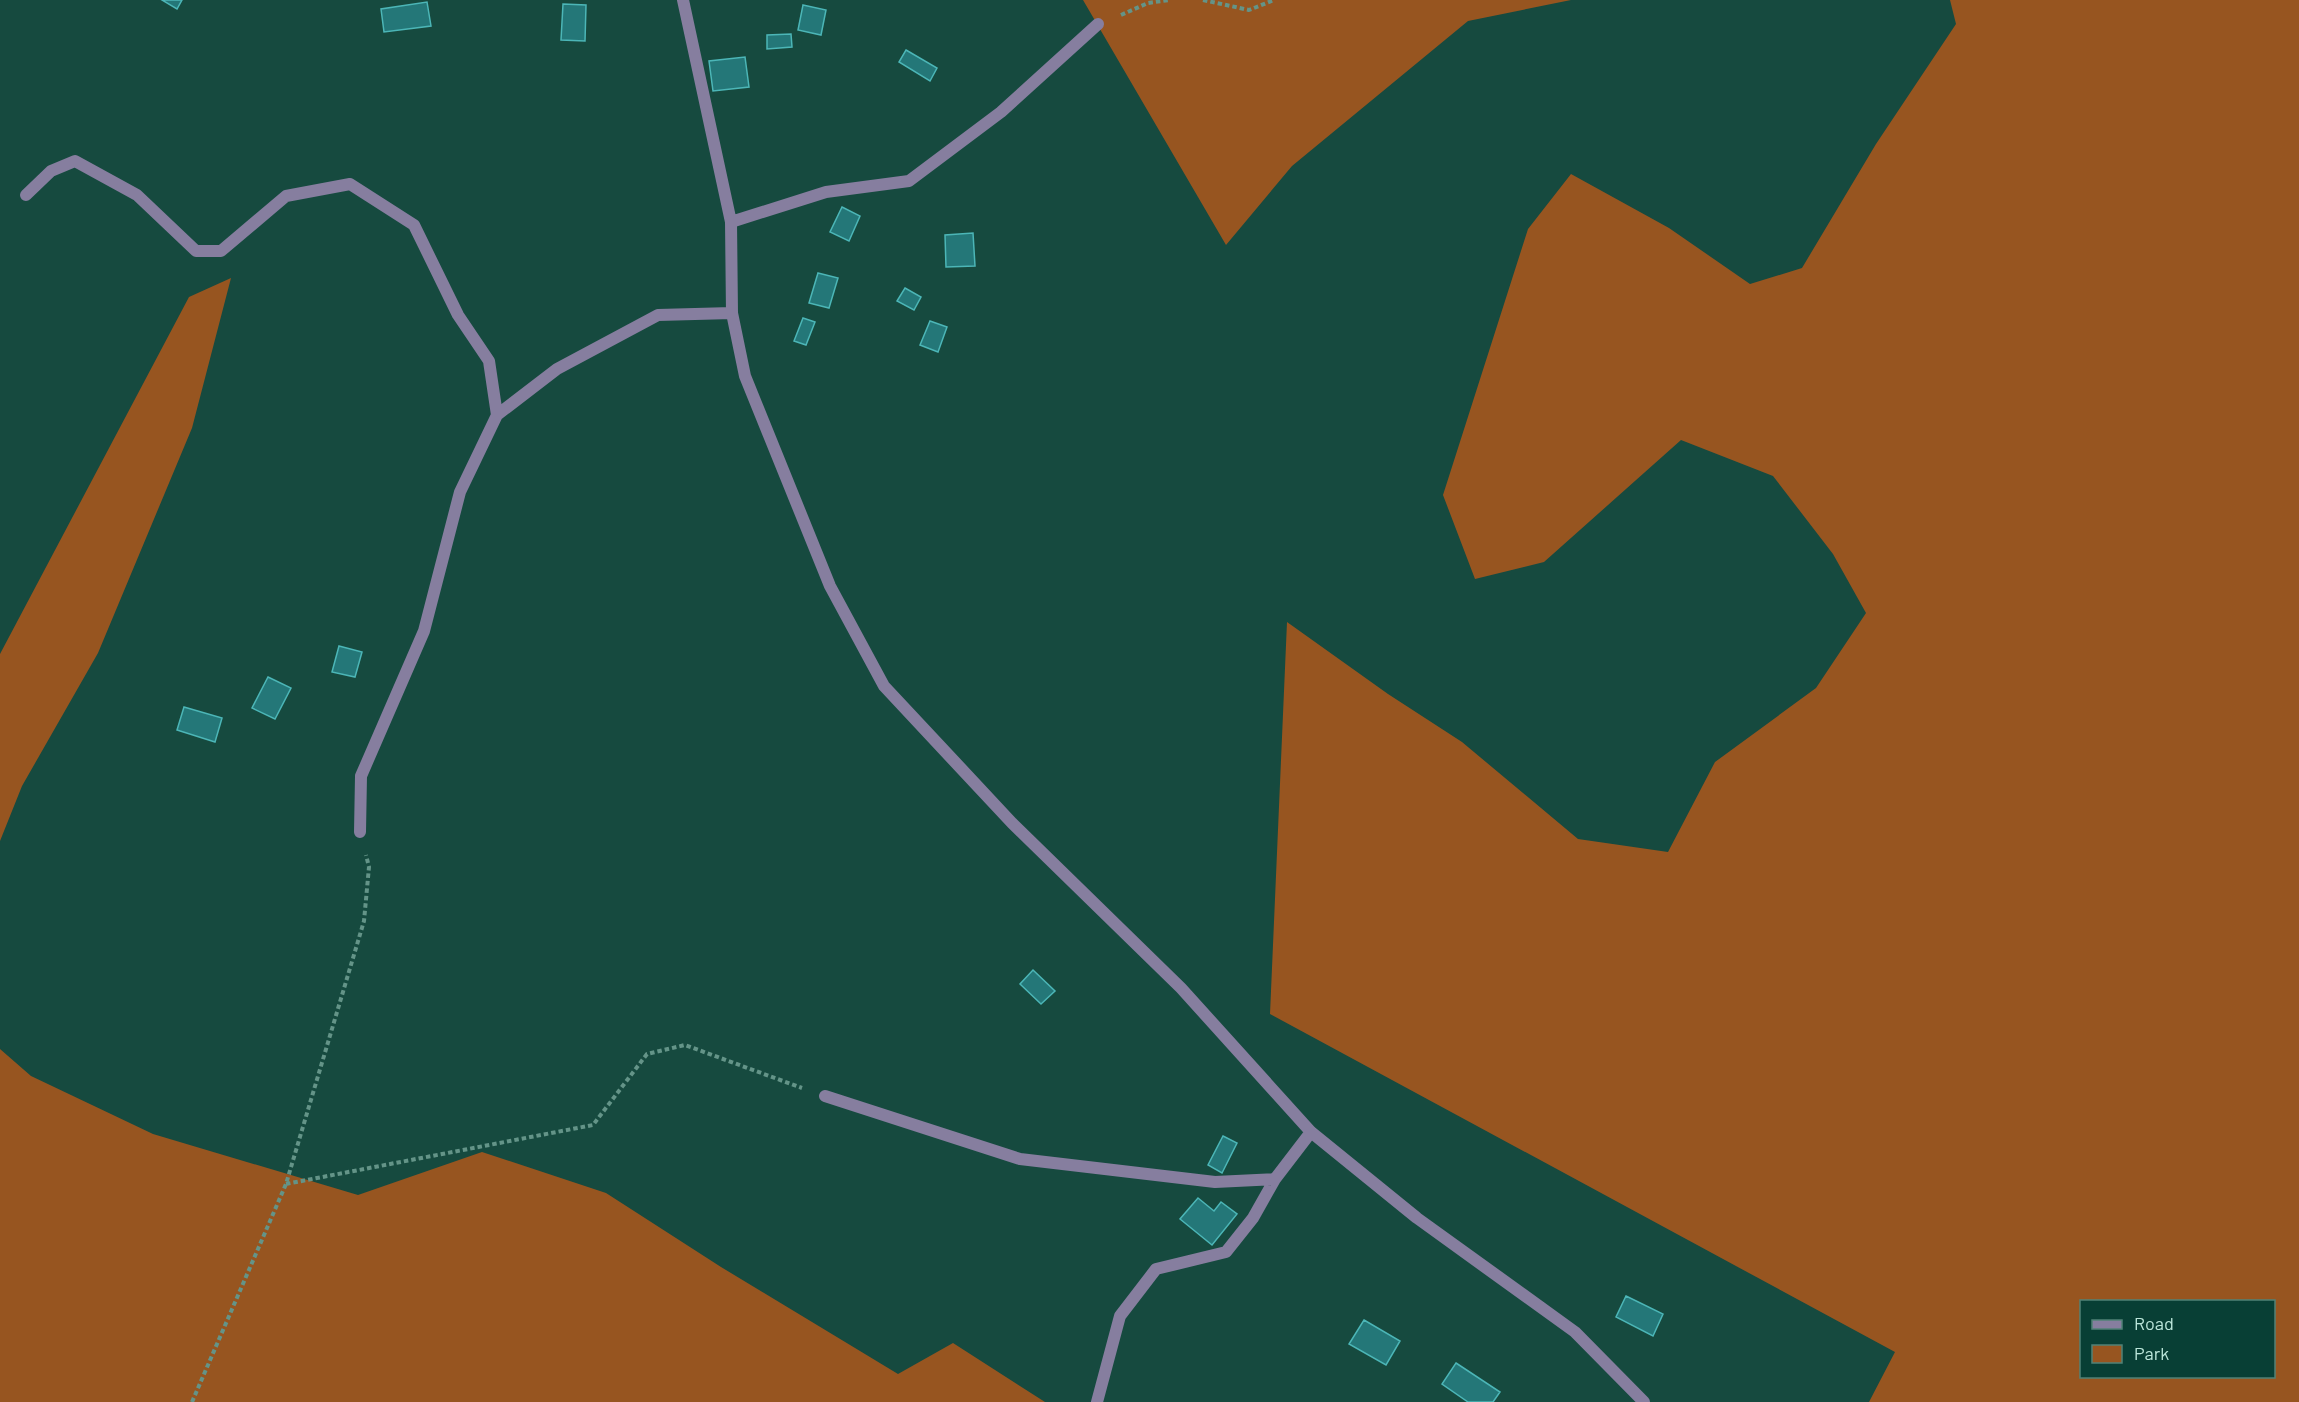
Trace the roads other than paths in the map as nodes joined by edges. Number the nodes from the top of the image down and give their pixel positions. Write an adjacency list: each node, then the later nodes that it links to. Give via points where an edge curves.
1 (683, 0): 4 (street)
2 (1098, 24): 4 (street, via 1001,112 909,181 826,192)
3 (26, 195): 6 (street, via 51,171 75,161 137,195 196,251 221,251 286,196 350,184 414,225 458,315 489,361)
4 (731, 222): 5 (street)
5 (732, 313): 6 (street, via 658,315 557,369); 9 (street, via 745,376 830,586 884,686 1012,823 1181,988)
6 (497, 415): 7 (street, via 460,492 424,631 361,776)
7 (360, 832)
8 (825, 1096): 10 (street, via 1020,1159 1215,1182)
9 (1311, 1132): 10 (street); 12 (street, via 1417,1218 1575,1332)
10 (1275, 1179): 11 (street, via 1253,1218 1226,1252 1156,1269 1120,1316)
11 (1097, 1402)
12 (1644, 1402)

